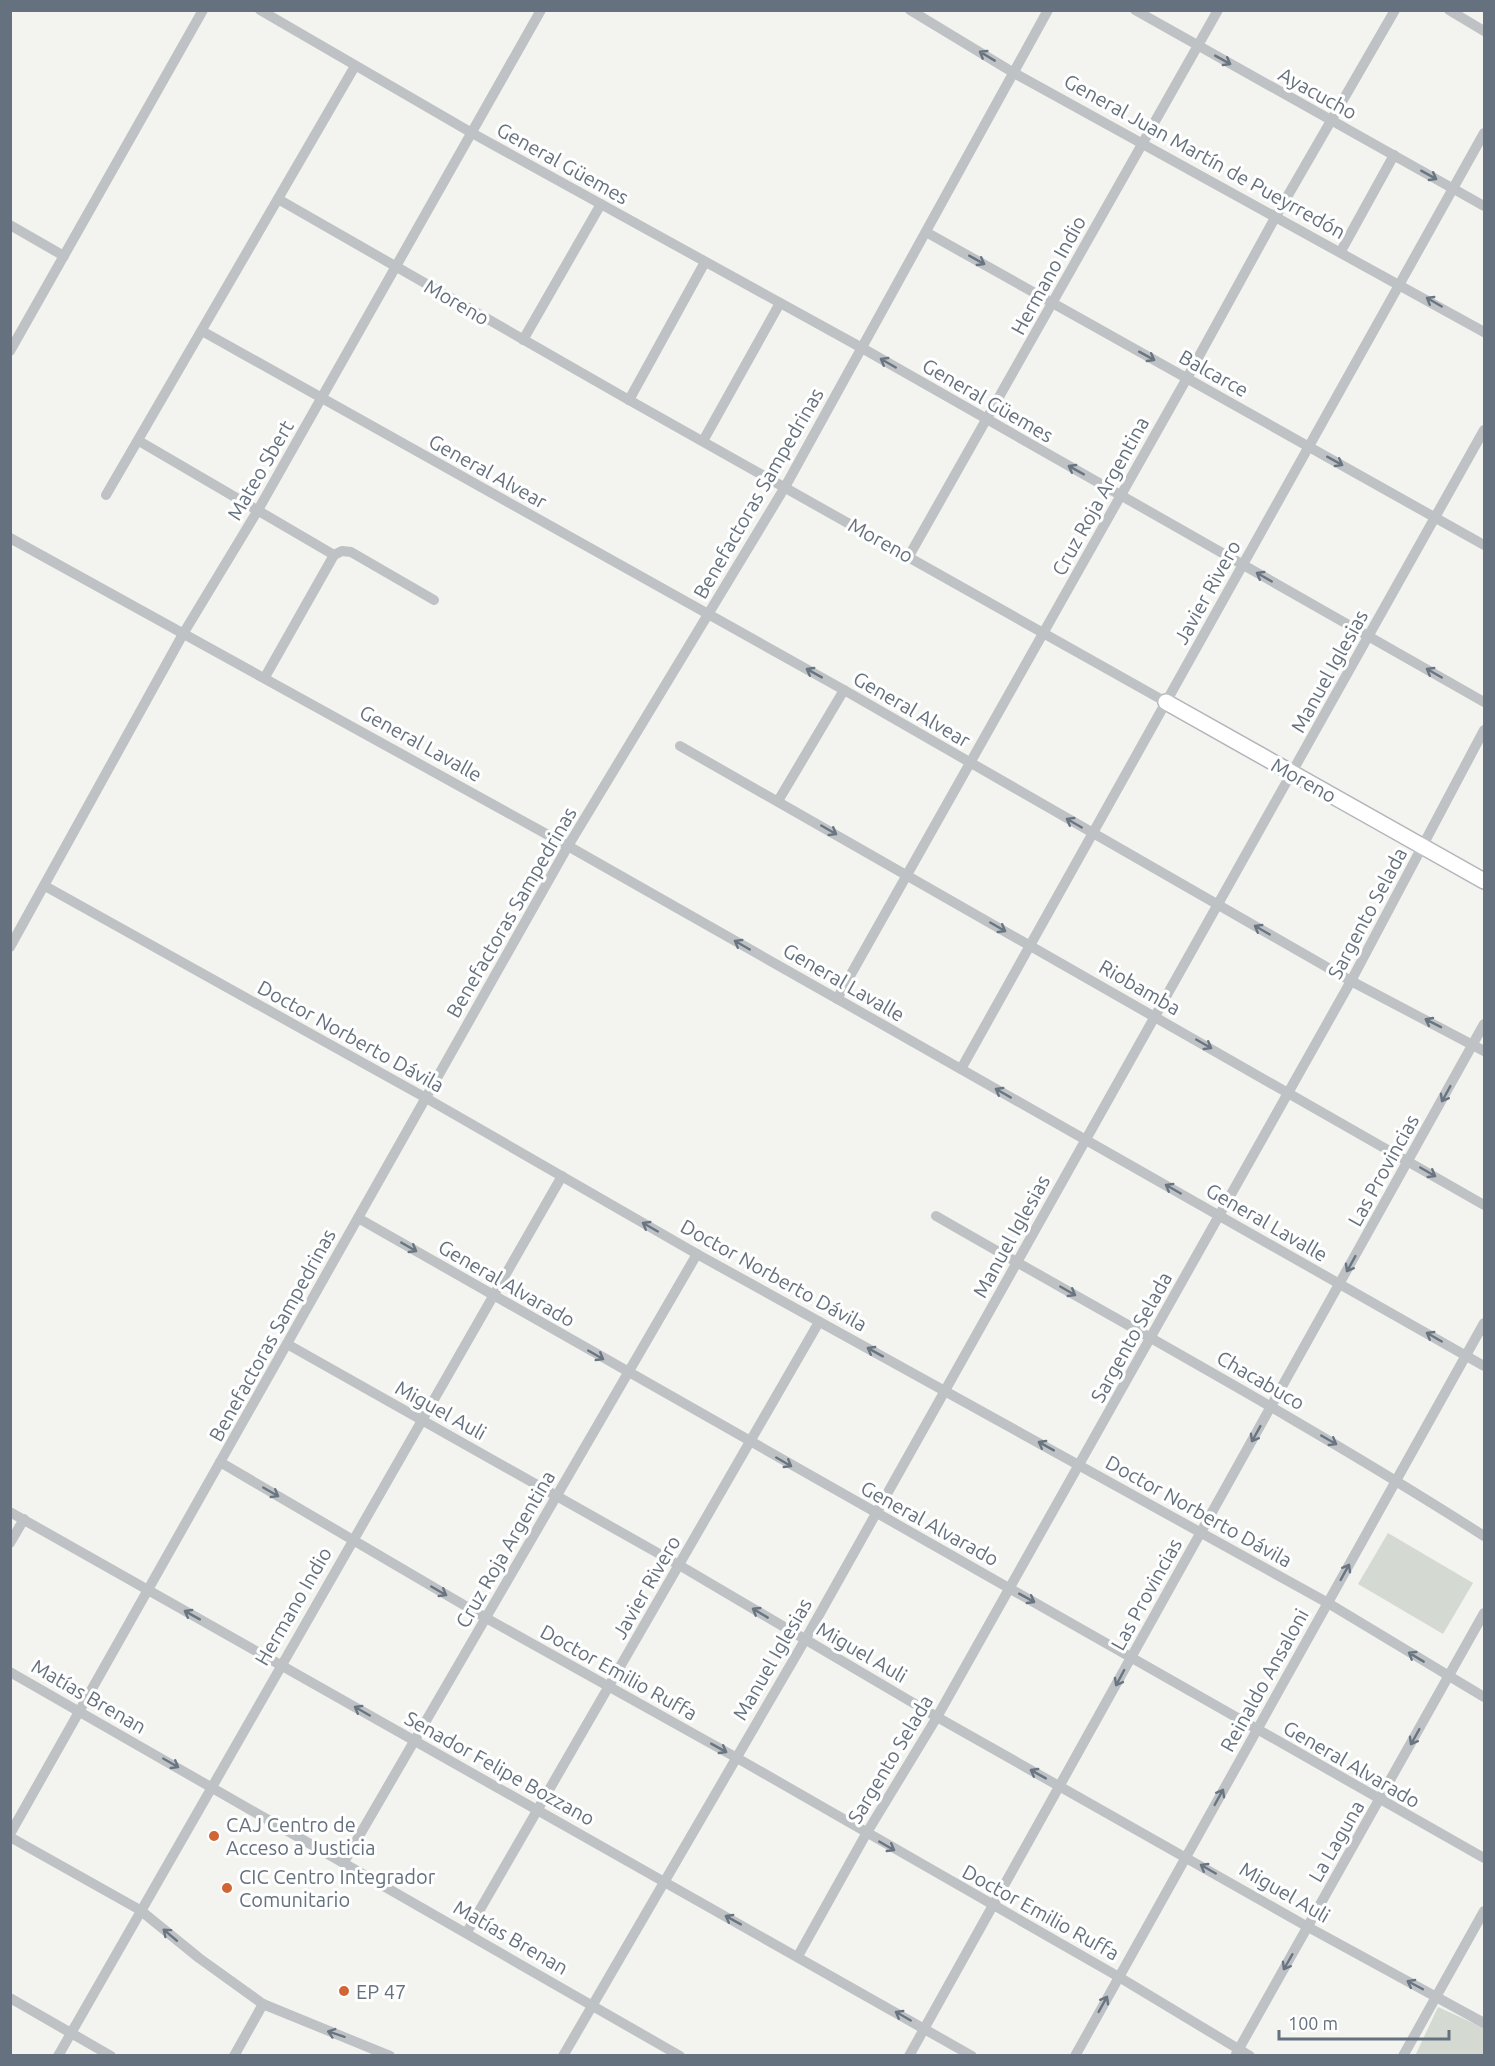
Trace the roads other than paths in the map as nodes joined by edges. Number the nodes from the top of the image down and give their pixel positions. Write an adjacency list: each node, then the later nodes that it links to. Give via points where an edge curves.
1 (203, 10): 27 (street)
2 (260, 10): 12 (street, General Güemes)
3 (541, 10): 15 (street, Mateo Sbert)
4 (909, 10): 13 (street, General Juan Martín de Pueyrredón, one-way to 4)
5 (1048, 10): 13 (street, Benefactoras Sampedrinas)
6 (1135, 10): 11 (street, Ayacucho)
7 (1218, 10): 11 (street, Hermano Indio)
8 (1395, 10): 14 (street, Cruz Roja Argentina)
9 (1449, 10): 10 (street)
10 (1485, 31)
11 (1198, 46): 14 (street, Ayacucho, one-way to 14); 17 (street, Hermano Indio)
12 (356, 66): 15 (street, General Güemes); 20 (street)
13 (1014, 73): 17 (street, General Juan Martín de Pueyrredón); 25 (street, Benefactoras Sampedrinas)
14 (1333, 121): 18 (street, Ayacucho); 23 (street, Cruz Roja Argentina)
15 (472, 133): 21 (street, General Güemes); 29 (street, Mateo Sbert)
16 (1485, 133): 19 (street, Javier Rivero)
17 (1143, 142): 23 (street, General Juan Martín de Pueyrredón); 32 (street, Hermano Indio)
18 (1394, 155): 19 (street, Ayacucho, one-way to 19); 26 (street)
19 (1453, 189): 22 (street, Ayacucho); 30 (street, Javier Rivero)
20 (278, 199): 29 (street, Moreno); 33 (street)
21 (600, 204): 28 (street, General Güemes); 35 (street)
22 (1485, 206)
23 (1276, 216): 26 (street, General Juan Martín de Pueyrredón); 38 (street, Cruz Roja Argentina)
24 (10, 225): 27 (street)
25 (926, 232): 32 (street, Balcarce, one-way to 32); 36 (street, Benefactoras Sampedrinas)
26 (1341, 251): 30 (street, General Juan Martín de Pueyrredón)
27 (64, 256): 37 (street)
28 (705, 262): 31 (street, General Güemes); 40 (street)
29 (397, 268): 35 (street, Moreno); 39 (street, Mateo Sbert)
30 (1401, 283): 34 (street, General Juan Martín de Pueyrredón, one-way to 30); 45 (street, Javier Rivero)
31 (780, 303): 36 (street, General Güemes); 44 (street)
32 (1054, 303): 38 (street, Balcarce, one-way to 38); 41 (street, Hermano Indio)
33 (202, 331): 39 (street, General Alvear); 43 (street)
34 (1485, 332)
35 (523, 340): 40 (street, Moreno)
36 (862, 348): 41 (street, General Güemes, one-way to 36); 46 (street, Benefactoras Sampedrinas)
37 (10, 351)
38 (1187, 378): 45 (street, Balcarce); 48 (street, Cruz Roja Argentina)
39 (322, 398): 49 (street, Mateo Sbert); 57 (street, General Alvear)
40 (629, 400): 44 (street, Moreno)
41 (987, 420): 48 (street, General Güemes, one-way to 41); 54 (street, Hermano Indio)
42 (1485, 430): 50 (street, Manuel Iglesias)
43 (139, 441): 47 (street); 49 (street)
44 (703, 441): 46 (street, Moreno)
45 (1309, 447): 50 (street, Balcarce, one-way to 50); 55 (street, Javier Rivero)
46 (785, 487): 54 (street, Moreno); 57 (street, Benefactoras Sampedrinas)
47 (106, 495)
48 (1121, 495): 55 (street, General Güemes); 58 (street, Cruz Roja Argentina)
49 (258, 510): 53 (street); 59 (street, Mateo Sbert)
50 (1435, 517): 52 (street, Balcarce); 60 (street, Manuel Iglesias)
51 (10, 538): 59 (street, General Lavalle)
52 (1485, 545)
53 (334, 555): 56 (street, via 351,552); 61 (street)
54 (909, 556): 58 (street, Moreno)
55 (1243, 565): 60 (street, General Güemes, one-way to 55); 63 (street, Javier Rivero)
56 (434, 600)
57 (708, 615): 62 (street, General Alvear, one-way to 57); 71 (street, Benefactoras Sampedrinas)
58 (1043, 633): 63 (street, Moreno); 67 (street, Cruz Roja Argentina)
59 (183, 634): 61 (street, General Lavalle); 75 (street, Mateo Sbert)
60 (1369, 636): 64 (street, General Güemes, one-way to 60); 68 (street, Manuel Iglesias)
61 (265, 677): 71 (street, General Lavalle)
62 (844, 690): 67 (street, General Alvear); 69 (street)
63 (1166, 702): 68 (street, Moreno); 70 (street, Javier Rivero)
64 (1485, 702)
65 (1485, 730): 72 (street, Sargento Selada)
66 (680, 746): 69 (street, Riobamba)
67 (970, 763): 70 (street, General Alvear, one-way to 67); 73 (street, Cruz Roja Argentina)
68 (1292, 773): 72 (street, Moreno); 76 (street, Manuel Iglesias)
69 (778, 801): 73 (street, Riobamba, one-way to 73)
70 (1093, 834): 76 (street, General Alvear); 77 (street, Javier Rivero)
71 (568, 846): 80 (street, General Lavalle, one-way to 71); 87 (street, Benefactoras Sampedrinas)
72 (1423, 846): 74 (street, Moreno); 79 (street, Sargento Selada)
73 (907, 875): 77 (street, Riobamba, one-way to 77); 80 (street, Cruz Roja Argentina)
74 (1485, 881)
75 (45, 886): 78 (street, Mateo Sbert); 87 (street, Doctor Norberto Dávila)
76 (1218, 905): 79 (street, General Alvear, one-way to 76); 81 (street, Manuel Iglesias)
77 (1030, 945): 81 (street, Riobamba); 85 (street, Javier Rivero)
78 (10, 947)
79 (1351, 981): 83 (street, General Alvear, one-way to 79); 86 (street, Sargento Selada)
80 (837, 999): 85 (street, General Lavalle)
81 (1155, 1017): 86 (street, Riobamba, one-way to 86); 88 (street, Manuel Iglesias)
82 (1485, 1024): 83 (street, Las Provincias)
83 (1473, 1044): 84 (street, General Alvear); 89 (street, Las Provincias, one-way to 89)
84 (1485, 1051)
85 (961, 1069): 88 (street, General Lavalle, one-way to 85)
86 (1289, 1093): 89 (street, Riobamba); 93 (street, Sargento Selada)
87 (426, 1098): 90 (street, Doctor Norberto Dávila); 94 (street, Benefactoras Sampedrinas)
88 (1086, 1140): 93 (street, General Lavalle, one-way to 88); 96 (street, Manuel Iglesias)
89 (1408, 1161): 91 (street, Riobamba, one-way to 91); 97 (street, Las Provincias, one-way to 97)
90 (562, 1176): 95 (street, Doctor Norberto Dávila, one-way to 90); 98 (street, Hermano Indio)
91 (1485, 1205)
92 (936, 1216): 96 (street, Chacabuco)
93 (1220, 1216): 97 (street, General Lavalle); 101 (street, Sargento Selada)
94 (358, 1218): 98 (street, General Alvarado, one-way to 98); 102 (street, Benefactoras Sampedrinas)
95 (697, 1254): 99 (street, Doctor Norberto Dávila); 105 (street, Cruz Roja Argentina)
96 (1017, 1263): 101 (street, Chacabuco, one-way to 101); 106 (street, Manuel Iglesias)
97 (1340, 1284): 103 (street, General Lavalle, one-way to 97); 107 (street, Las Provincias)
98 (492, 1295): 105 (street, General Alvarado, one-way to 105); 108 (street, Hermano Indio)
99 (819, 1322): 106 (street, Doctor Norberto Dávila, one-way to 99); 109 (street, Javier Rivero)
100 (1485, 1323): 103 (street, Reinaldo Ansaloni)
101 (1150, 1338): 107 (street, Chacabuco); 111 (street, Sargento Selada)
102 (287, 1344): 108 (street, Miguel Auli); 110 (street, Benefactoras Sampedrinas)
103 (1466, 1355): 104 (street, General Lavalle); 112 (street, Reinaldo Ansaloni)
104 (1485, 1366)
105 (628, 1373): 109 (street, General Alvarado); 113 (street, Cruz Roja Argentina)
106 (945, 1390): 111 (street, Doctor Norberto Dávila, one-way to 106); 115 (street, Manuel Iglesias)
107 (1271, 1406): 112 (street, Chacabuco, one-way to 112); 117 (street, Las Provincias, one-way to 117)
108 (421, 1420): 113 (street, Miguel Auli); 119 (street, Hermano Indio)
109 (750, 1442): 115 (street, General Alvarado, one-way to 115); 121 (street, Javier Rivero)
110 (220, 1462): 119 (street, Doctor Emilio Ruffa, one-way to 119); 123 (street, Benefactoras Sampedrinas)
111 (1079, 1465): 117 (street, Doctor Norberto Dávila); 122 (street, Sargento Selada)
112 (1397, 1480): 118 (street, Chacabuco); 124 (street, Reinaldo Ansaloni, one-way to 112)
113 (556, 1496): 121 (street, Miguel Auli); 126 (street, Cruz Roja Argentina)
114 (10, 1512): 116 (street, Senador Felipe Bozzano)
115 (874, 1513): 122 (street, General Alvarado); 127 (street, Manuel Iglesias)
116 (24, 1519): 120 (street); 123 (street, Senador Felipe Bozzano)
117 (1200, 1533): 124 (street, Doctor Norberto Dávila); 128 (street, Las Provincias)
118 (1485, 1536)
119 (352, 1540): 126 (street, Doctor Emilio Ruffa, one-way to 126); 129 (street, Hermano Indio)
120 (10, 1542)
121 (679, 1565): 127 (street, Miguel Auli, one-way to 121); 132 (street, Javier Rivero)
122 (1010, 1588): 128 (street, General Alvarado, one-way to 128); 135 (street, Sargento Selada)
123 (148, 1590): 129 (street, Senador Felipe Bozzano, one-way to 123); 134 (street, Benefactoras Sampedrinas)
124 (1328, 1603): 131 (street, Doctor Norberto Dávila, one-way to 124); 136 (street, Reinaldo Ansaloni)
125 (1485, 1613): 131 (street, La Laguna)
126 (486, 1618): 132 (street, Doctor Emilio Ruffa); 137 (street, Cruz Roja Argentina)
127 (805, 1640): 135 (street, Miguel Auli); 138 (street, Manuel Iglesias)
128 (1131, 1657): 136 (street, General Alvarado); 140 (street, Las Provincias, one-way to 140)
129 (281, 1665): 137 (street, Senador Felipe Bozzano, one-way to 129); 139 (street, Hermano Indio)
130 (10, 1672): 134 (street, Matías Brenan)
131 (1448, 1676): 133 (street, Doctor Norberto Dávila); 141 (street, La Laguna, one-way to 141)
132 (609, 1687): 138 (street, Doctor Emilio Ruffa, one-way to 138); 142 (street, Javier Rivero)
133 (1485, 1697)
134 (80, 1712): 139 (street, Matías Brenan, one-way to 139); 144 (street, Benefactoras Sampedrinas)
135 (937, 1717): 140 (street, Miguel Auli, one-way to 135); 143 (street, Sargento Selada)
136 (1257, 1730): 141 (street, General Alvarado); 145 (street, Reinaldo Ansaloni, one-way to 136)
137 (415, 1740): 142 (street, Senador Felipe Bozzano); 147 (street, Cruz Roja Argentina)
138 (737, 1758): 143 (street, Doctor Emilio Ruffa); 148 (street, Manuel Iglesias)
139 (211, 1786): 147 (street, Matías Brenan); 150 (street, Hermano Indio)
140 (1061, 1787): 145 (street, Miguel Auli); 149 (street, Las Provincias)
141 (1380, 1801): 146 (street, General Alvarado); 152 (street, La Laguna)
142 (538, 1810): 148 (street, Senador Felipe Bozzano); 153 (street, Javier Rivero)
143 (866, 1834): 149 (street, Doctor Emilio Ruffa, one-way to 149); 154 (street, Sargento Selada)
144 (10, 1836): 150 (street)
145 (1186, 1856): 152 (street, Miguel Auli, one-way to 145); 155 (street, Reinaldo Ansaloni)
146 (1485, 1858)
147 (344, 1862): 153 (street, Matías Brenan)
148 (665, 1882): 154 (street, Senador Felipe Bozzano, one-way to 148); 159 (street, Manuel Iglesias)
149 (992, 1906): 155 (street, Doctor Emilio Ruffa); 161 (street, Las Provincias)
150 (140, 1910): 158 (street, one-way to 150); 162 (street, Hermano Indio)
151 (1485, 1911): 156 (street)
152 (1308, 1927): 156 (street, Miguel Auli, one-way to 152); 163 (street, La Laguna, one-way to 163)
153 (467, 1932): 159 (street, Matías Brenan)
154 (798, 1956): 161 (street, Senador Felipe Bozzano, one-way to 154)
155 (1119, 1977): 163 (street, Doctor Emilio Ruffa); 172 (street, Reinaldo Ansaloni, one-way to 155)
156 (1436, 1996): 160 (street, Miguel Auli); 174 (street)
157 (10, 1998): 162 (street)
158 (263, 2004): 166 (street); 167 (street, one-way to 158)
159 (593, 2006): 168 (street, Manuel Iglesias); 169 (street, Matías Brenan)
160 (1485, 2023)
161 (924, 2028): 170 (street, Las Provincias); 171 (street, Senador Felipe Bozzano)
162 (70, 2033): 164 (street, Hermano Indio); 165 (street)
163 (1236, 2053): 173 (street, Doctor Emilio Ruffa)
164 (58, 2055)
165 (111, 2055)
166 (234, 2055)
167 (390, 2055)
168 (563, 2055)
169 (680, 2055)
170 (909, 2055)
171 (972, 2055)
172 (1075, 2055)
173 (1250, 2055)
174 (1403, 2055)

